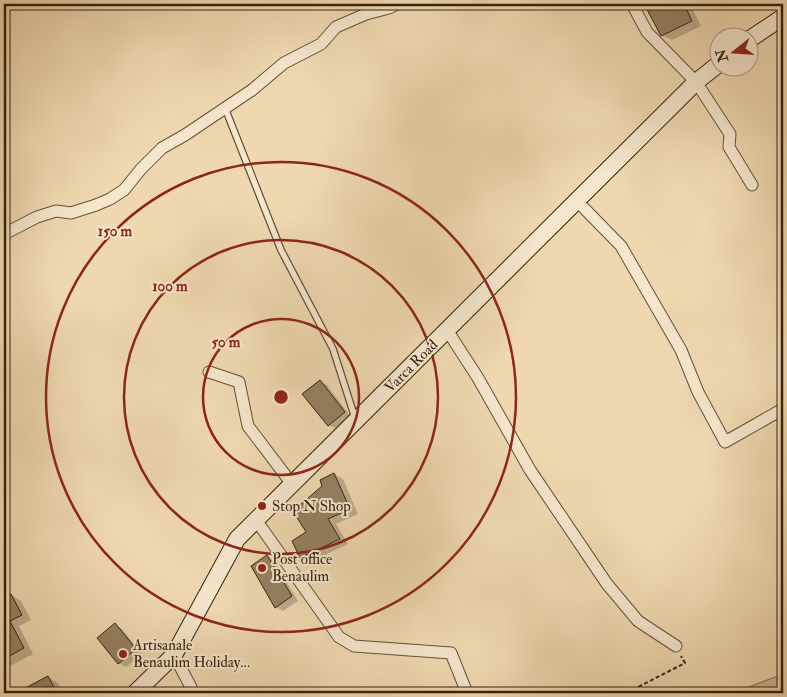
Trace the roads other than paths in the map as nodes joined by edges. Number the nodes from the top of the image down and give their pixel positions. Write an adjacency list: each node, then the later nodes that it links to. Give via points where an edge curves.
1 (397, 4): 7 (street, via 336,27 321,44 284,63)
2 (632, 4): 6 (street, via 647,32)
3 (783, 17): 4 (main road)
4 (760, 32)
5 (710, 71): 6 (main road, Varca Road)
6 (696, 82): 8 (street, via 730,134 729,147); 9 (main road, Varca Road)
7 (225, 108): 10 (street, via 162,148 124,190 110,199 71,213 56,211 37,217); 14 (lane, via 281,250 333,350)
8 (752, 185)
9 (577, 201): 11 (main road, Varca Road); 13 (street, via 621,246 681,350 698,392 725,442)
10 (4, 234)
11 (447, 330): 14 (main road, Varca Road); 17 (street, via 530,470 607,584 638,622)
12 (209, 372): 15 (street, via 239,382 248,426)
13 (783, 409)
14 (356, 420): 15 (main road, Varca Road)
15 (292, 484): 16 (main road, Varca Road)
16 (256, 520): 18 (main road, Varca Road, via 237,538); 21 (street, via 339,637 354,646 451,653)
17 (676, 646)
18 (174, 655): 19 (main road, Varca Road); 20 (street)
19 (135, 693)
20 (194, 693)
21 (467, 693)

